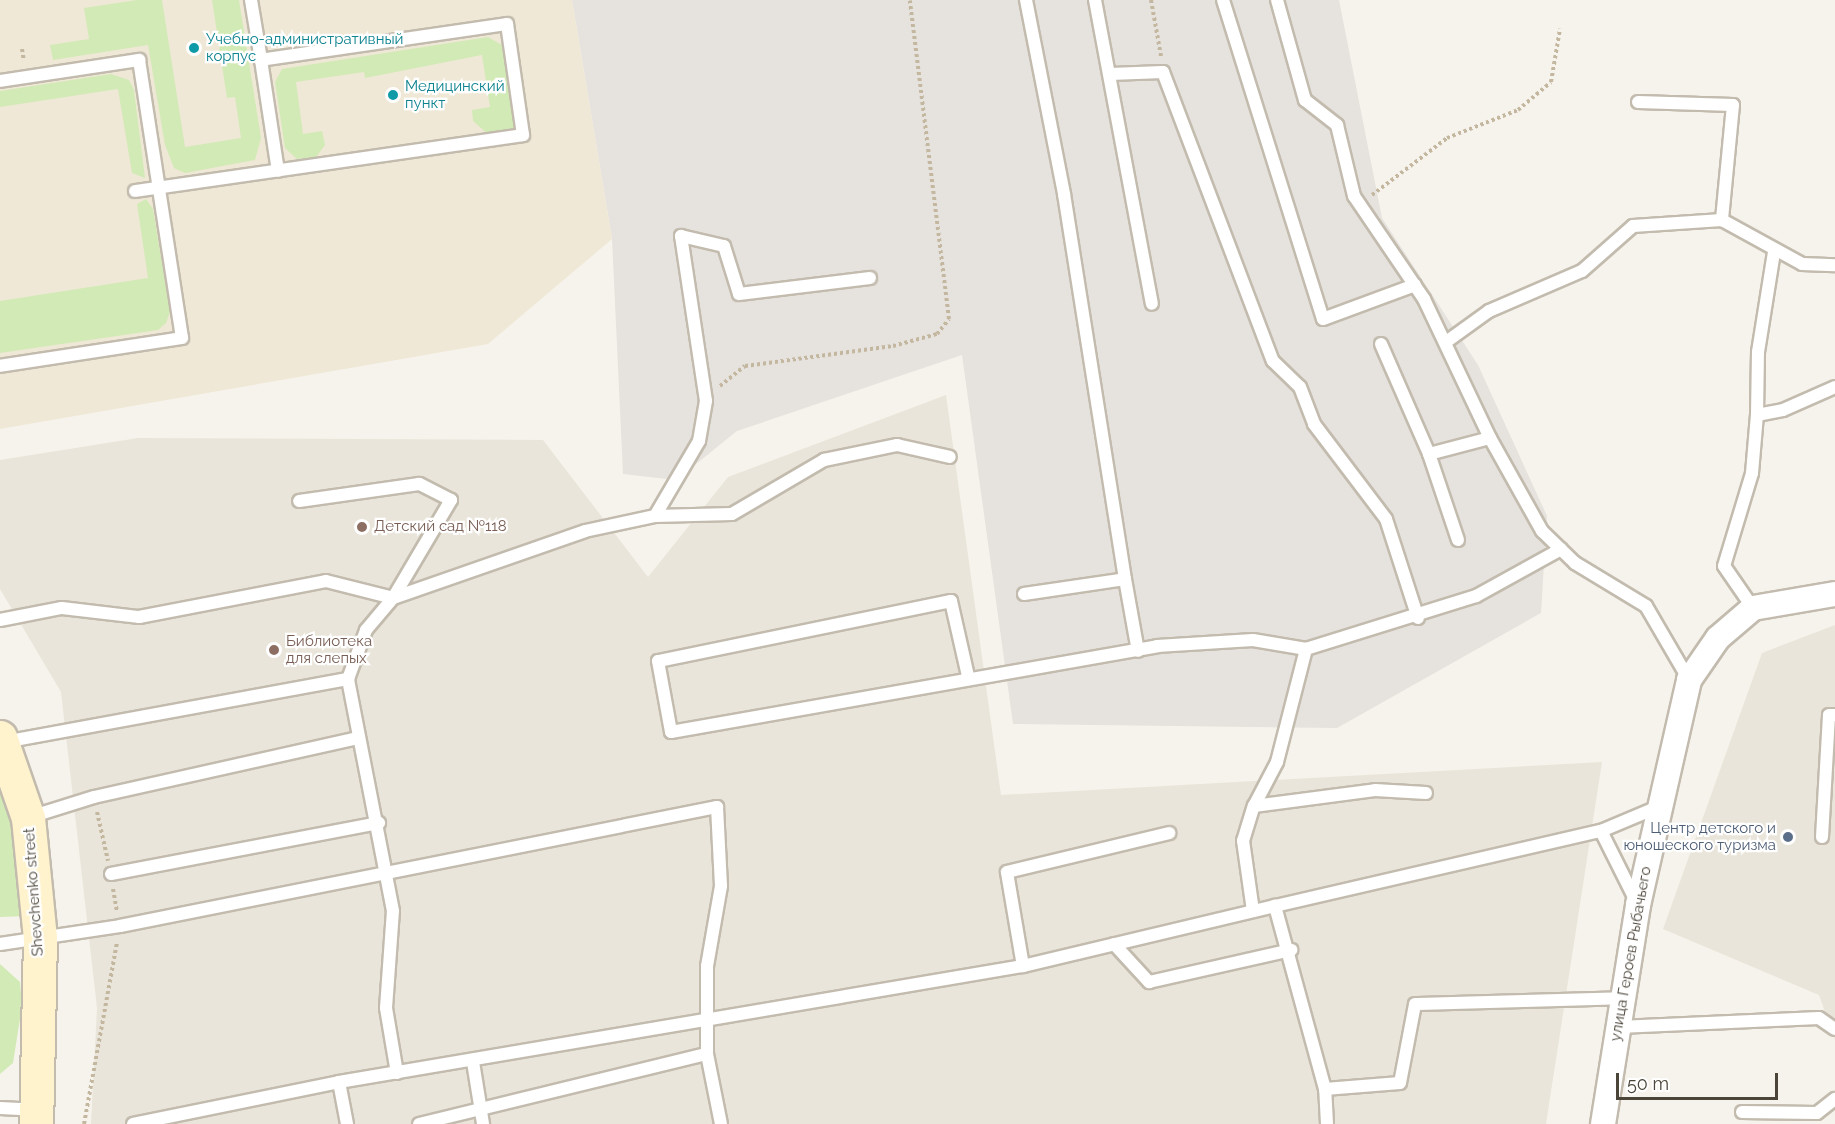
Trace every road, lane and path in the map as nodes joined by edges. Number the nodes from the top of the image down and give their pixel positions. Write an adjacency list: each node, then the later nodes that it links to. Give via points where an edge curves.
1 (251, 0): 9 (lane)
2 (910, 0): 28 (path, via 949,319 937,334 892,346 745,366)
3 (1026, 0): 37 (lane, via 1076,261)
4 (1095, 0): 11 (lane)
5 (1151, 0): 10 (path)
6 (1223, 0): 22 (lane, via 1323,319)
7 (1276, 0): 17 (lane, via 1305,100 1336,125)
8 (1560, 29): 17 (path, via 1551,82 1518,110 1447,138)
9 (261, 60): 14 (lane); 14 (lane, via 507,24 523,135)
10 (1163, 72): 11 (lane); 42 (lane, via 1273,362 1300,387 1314,424 1386,519)
11 (1110, 74): 23 (lane)
12 (0, 81): 15 (lane, via 139,60)
13 (1638, 102): 18 (lane, via 1733,105)
14 (278, 171): 15 (lane)
15 (159, 188): 16 (lane); 26 (lane, via 182,338)
16 (135, 191)
17 (1360, 206): 22 (lane)
18 (1722, 220): 19 (lane, via 1749,231); 24 (lane, via 1633,225 1582,272 1489,311)
19 (1774, 252): 20 (lane, via 1802,264); 29 (lane, via 1758,352)
20 (1835, 265)
21 (870, 278): 28 (lane, via 739,294 724,246 681,236)
22 (1415, 285): 24 (lane)
23 (1152, 304)
24 (1446, 342): 30 (lane)
25 (1381, 344): 31 (lane)
26 (0, 366)
27 (1835, 387): 29 (lane, via 1783,410)
28 (706, 398): 34 (lane, via 699,441)
29 (1757, 415): 41 (lane, via 1752,473 1724,566)
30 (1490, 438): 31 (lane); 36 (lane, via 1542,531)
31 (1429, 454): 35 (lane)
32 (950, 457): 34 (lane, via 897,445 824,460 732,514)
33 (299, 501): 40 (lane, via 419,484 451,501)
34 (655, 516): 40 (lane, via 528,548)
35 (1458, 540)
36 (1561, 549): 42 (lane, via 1476,596); 48 (lane, via 1646,606)
37 (1125, 579): 38 (lane); 45 (lane)
38 (1024, 594)
39 (1835, 594): 41 (street, улица Героев Рыбачьего)
40 (393, 598): 43 (lane, via 326,581 139,617 62,608); 47 (lane, via 366,630)
41 (1754, 608): 48 (street, улица Героев Рыбачьего, via 1718,638)
42 (1418, 618): 44 (lane)
43 (0, 620)
44 (1306, 650): 45 (lane, via 1253,640); 54 (lane, via 1277,762)
45 (1138, 651): 46 (lane)
46 (968, 676): 46 (lane, via 671,732 658,661 951,601)
47 (348, 679): 50 (lane); 51 (lane)
48 (1689, 680): 55 (street, улица Героев Рыбачьего)
49 (1835, 715): 60 (lane, via 1829,715)
50 (359, 738): 53 (lane); 57 (lane)
51 (2, 739): 56 (main road, Shevchenko street)
52 (1426, 793): 54 (lane, via 1375,790)
53 (94, 797): 56 (lane); 61 (path)
54 (1254, 806): 65 (lane, via 1243,842)
55 (1658, 807): 58 (lane); 63 (street, улица Героев Рыбачьего)
56 (28, 818): 67 (main road, Shevchenko street)
57 (379, 824): 61 (lane); 62 (lane)
58 (1601, 831): 63 (lane); 64 (lane)
59 (1169, 833): 71 (lane, via 1007,873)
60 (1822, 837)
61 (111, 874): 66 (path)
62 (387, 874): 66 (lane); 73 (lane, via 717,807 721,886 707,966); 78 (lane, via 394,945 386,1008)
63 (1638, 905): 72 (street, улица Героев Рыбачьего)
64 (1275, 906): 65 (lane); 70 (lane)
65 (1253, 911): 69 (lane)
66 (120, 926): 67 (lane); 86 (path)
67 (40, 938): 68 (lane); 85 (main road, Shevchenko street)
68 (0, 944)
69 (1114, 944): 70 (lane, via 1149,982); 71 (lane)
70 (1290, 950): 80 (lane)
71 (1023, 966): 73 (lane)
72 (1624, 998): 74 (street, улица Героев Рыбачьего); 80 (lane, via 1415,1005 1400,1083)
73 (708, 1019): 76 (lane); 77 (lane)
74 (1619, 1027): 75 (lane, via 1819,1018); 93 (street, улица Героев Рыбачьего)
75 (1835, 1029)
76 (707, 1054): 82 (lane); 91 (lane)
77 (473, 1062): 78 (lane); 82 (lane)
78 (398, 1073): 79 (lane)
79 (339, 1082): 87 (lane); 88 (lane)
80 (1325, 1089): 92 (lane)
81 (1835, 1099): 84 (lane, via 1817,1113)
82 (480, 1106): 89 (lane); 90 (lane)
83 (0, 1108): 85 (lane)
84 (1742, 1112)
85 (36, 1117)
86 (84, 1124)
87 (134, 1124)
88 (347, 1124)
89 (419, 1124)
90 (483, 1124)
91 (721, 1124)
92 (1327, 1124)
93 (1603, 1124)

